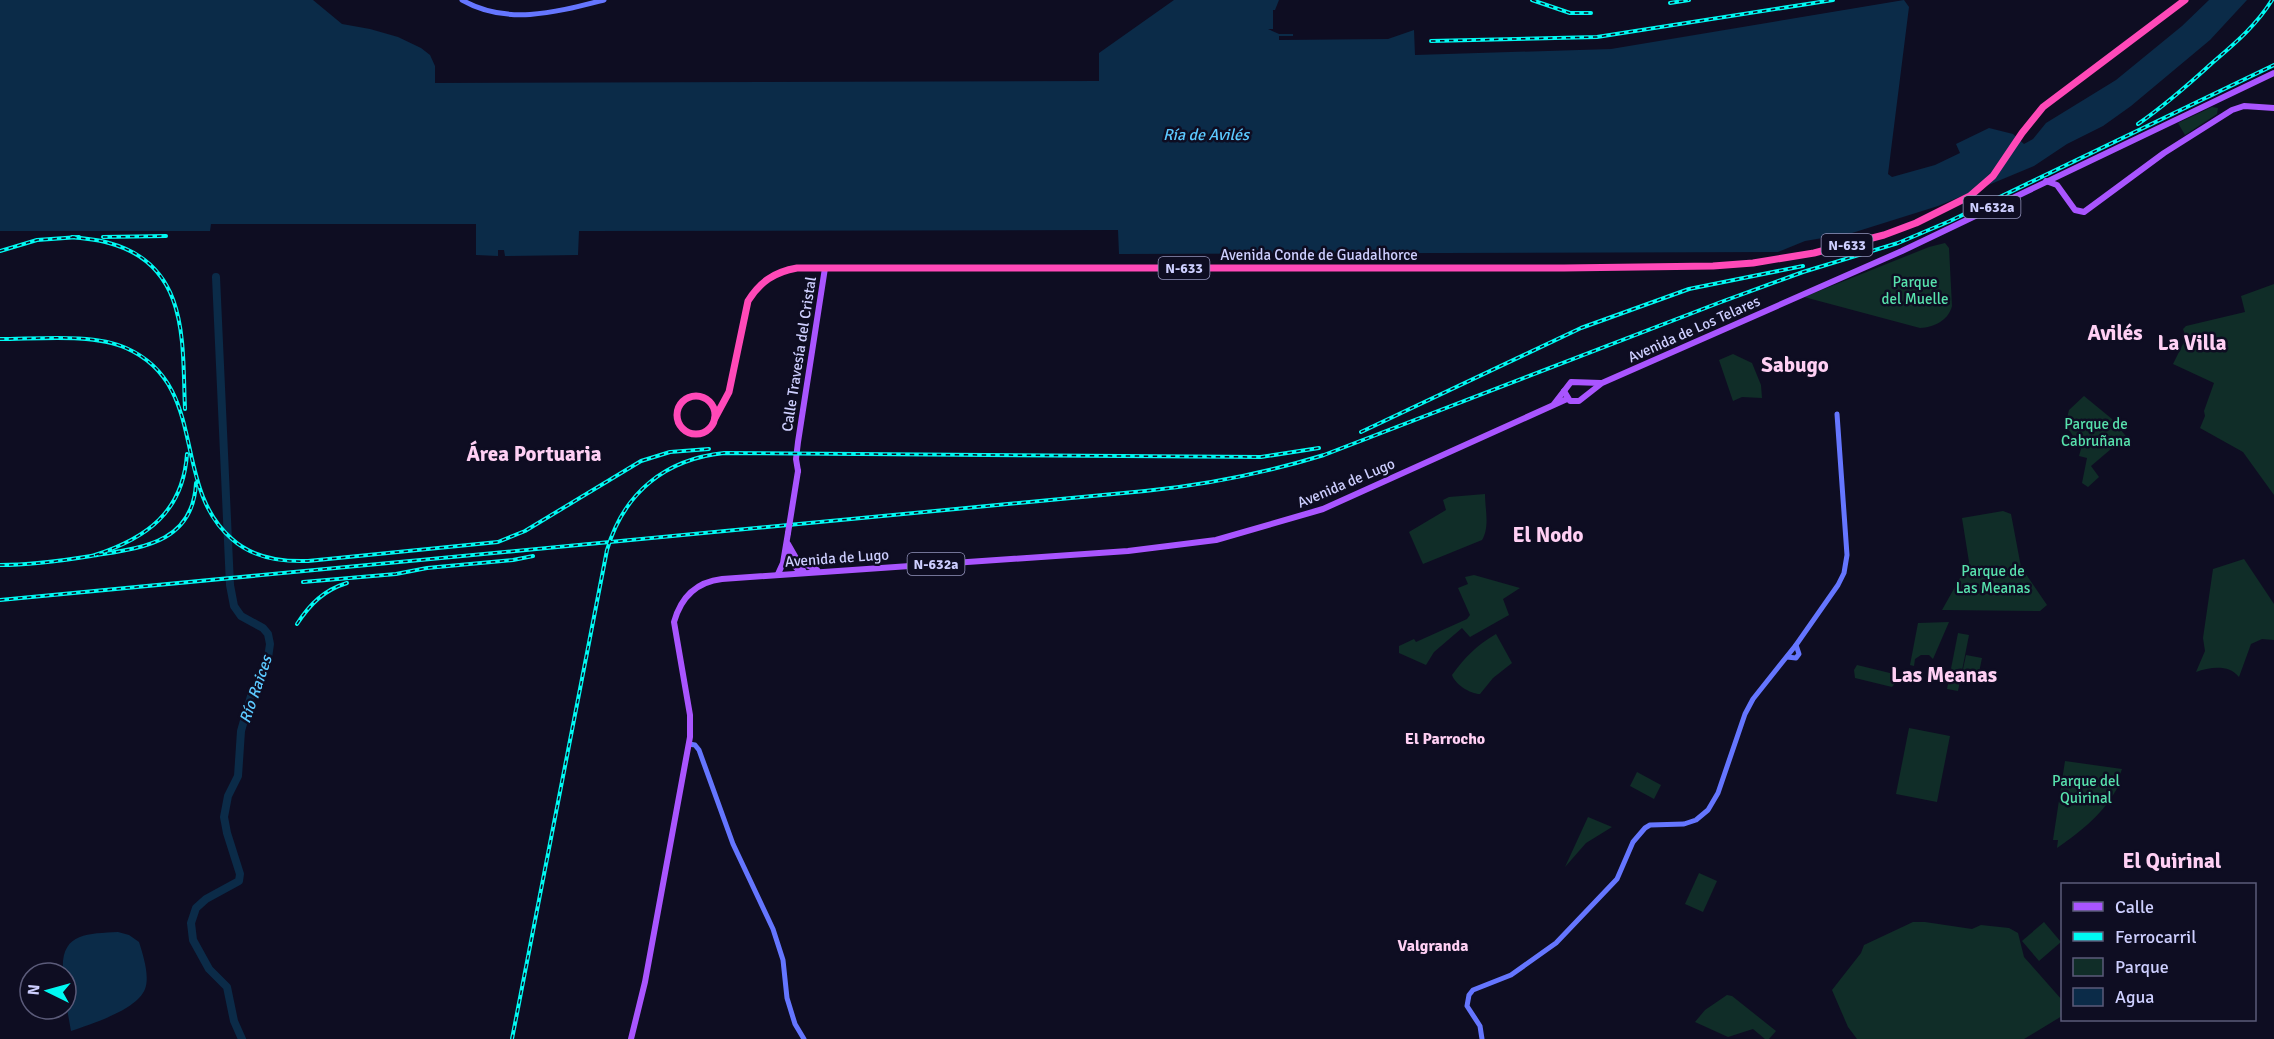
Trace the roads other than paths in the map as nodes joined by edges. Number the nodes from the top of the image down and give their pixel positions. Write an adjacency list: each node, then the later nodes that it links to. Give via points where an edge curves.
1 (462, 0): 2 (street, via 480,9 528,15)
2 (604, 0)
3 (2185, 0): 5 (highway)
4 (2192, 0): 5 (highway)
5 (2139, 37): 11 (highway, Avenida Conde de Guadalhorce / N-633, via 2043,107 1993,176 1956,204 1916,223 1853,244 1732,266)
6 (2274, 72): 8 (main road)
7 (2274, 108): 10 (main road, via 2244,106 2232,110 2164,153 2086,211 2075,210)
8 (2072, 169): 9 (main road); 10 (main road, via 2063,176)
9 (2045, 181): 10 (main road); 13 (main road, Avenida de Los Telares / N-632a, via 1939,234)
10 (2060, 189)
11 (825, 268): 16 (highway, Avenida Conde de Guadalhorce / N-633, via 781,271 756,289 747,301); 22 (main road, Calle Travesía del Cristal, bridge)
12 (1581, 383): 13 (main road, Avenida de Los Telares / N-632a); 14 (main road, N-632a, via 1571,382); 15 (main road)
13 (1602, 383): 15 (main road, Avenida de Los Telares / N-632a)
14 (1564, 392): 18 (main road); 19 (main road, N-632a)
15 (1584, 396): 18 (main road, N-632a, via 1577,402)
16 (726, 398): 17 (highway); 21 (highway, Avenida Conde de Guadalhorce)
17 (707, 399): 21 (highway); 21 (highway, via 697,395 684,399 677,409 678,423 684,431 700,434 709,429)
18 (1567, 399): 19 (main road, N-632a)
19 (1553, 405): 24 (main road, Avenida de Lugo / N-632a, via 1323,509 1216,540 1128,551)
20 (1837, 414): 30 (street, via 1847,555 1844,573 1745,714 1719,793 1708,810 1684,825 1645,828 1633,842 1617,879 1556,943 1511,975 1469,994 1467,1006 1480,1026)
21 (715, 418)
22 (787, 541): 23 (main road); 25 (main road, via 791,562); 26 (main road, Calle Travesía del Cristal)
23 (795, 558): 24 (main road); 25 (main road)
24 (820, 571): 25 (main road, Avenida de Lugo / N-632a)
25 (802, 573): 26 (main road, Avenida de Lugo / N-632a)
26 (778, 574): 27 (main road, Avenida de Lugo / N-632a, via 712,580 693,589 678,609 674,622 690,715)
27 (689, 744): 28 (main road, Avenida de Lugo / N-632a); 29 (street, via 699,750 733,844 770,921 783,960 789,1007)
28 (631, 1039)
29 (804, 1039)
30 (1482, 1039)

